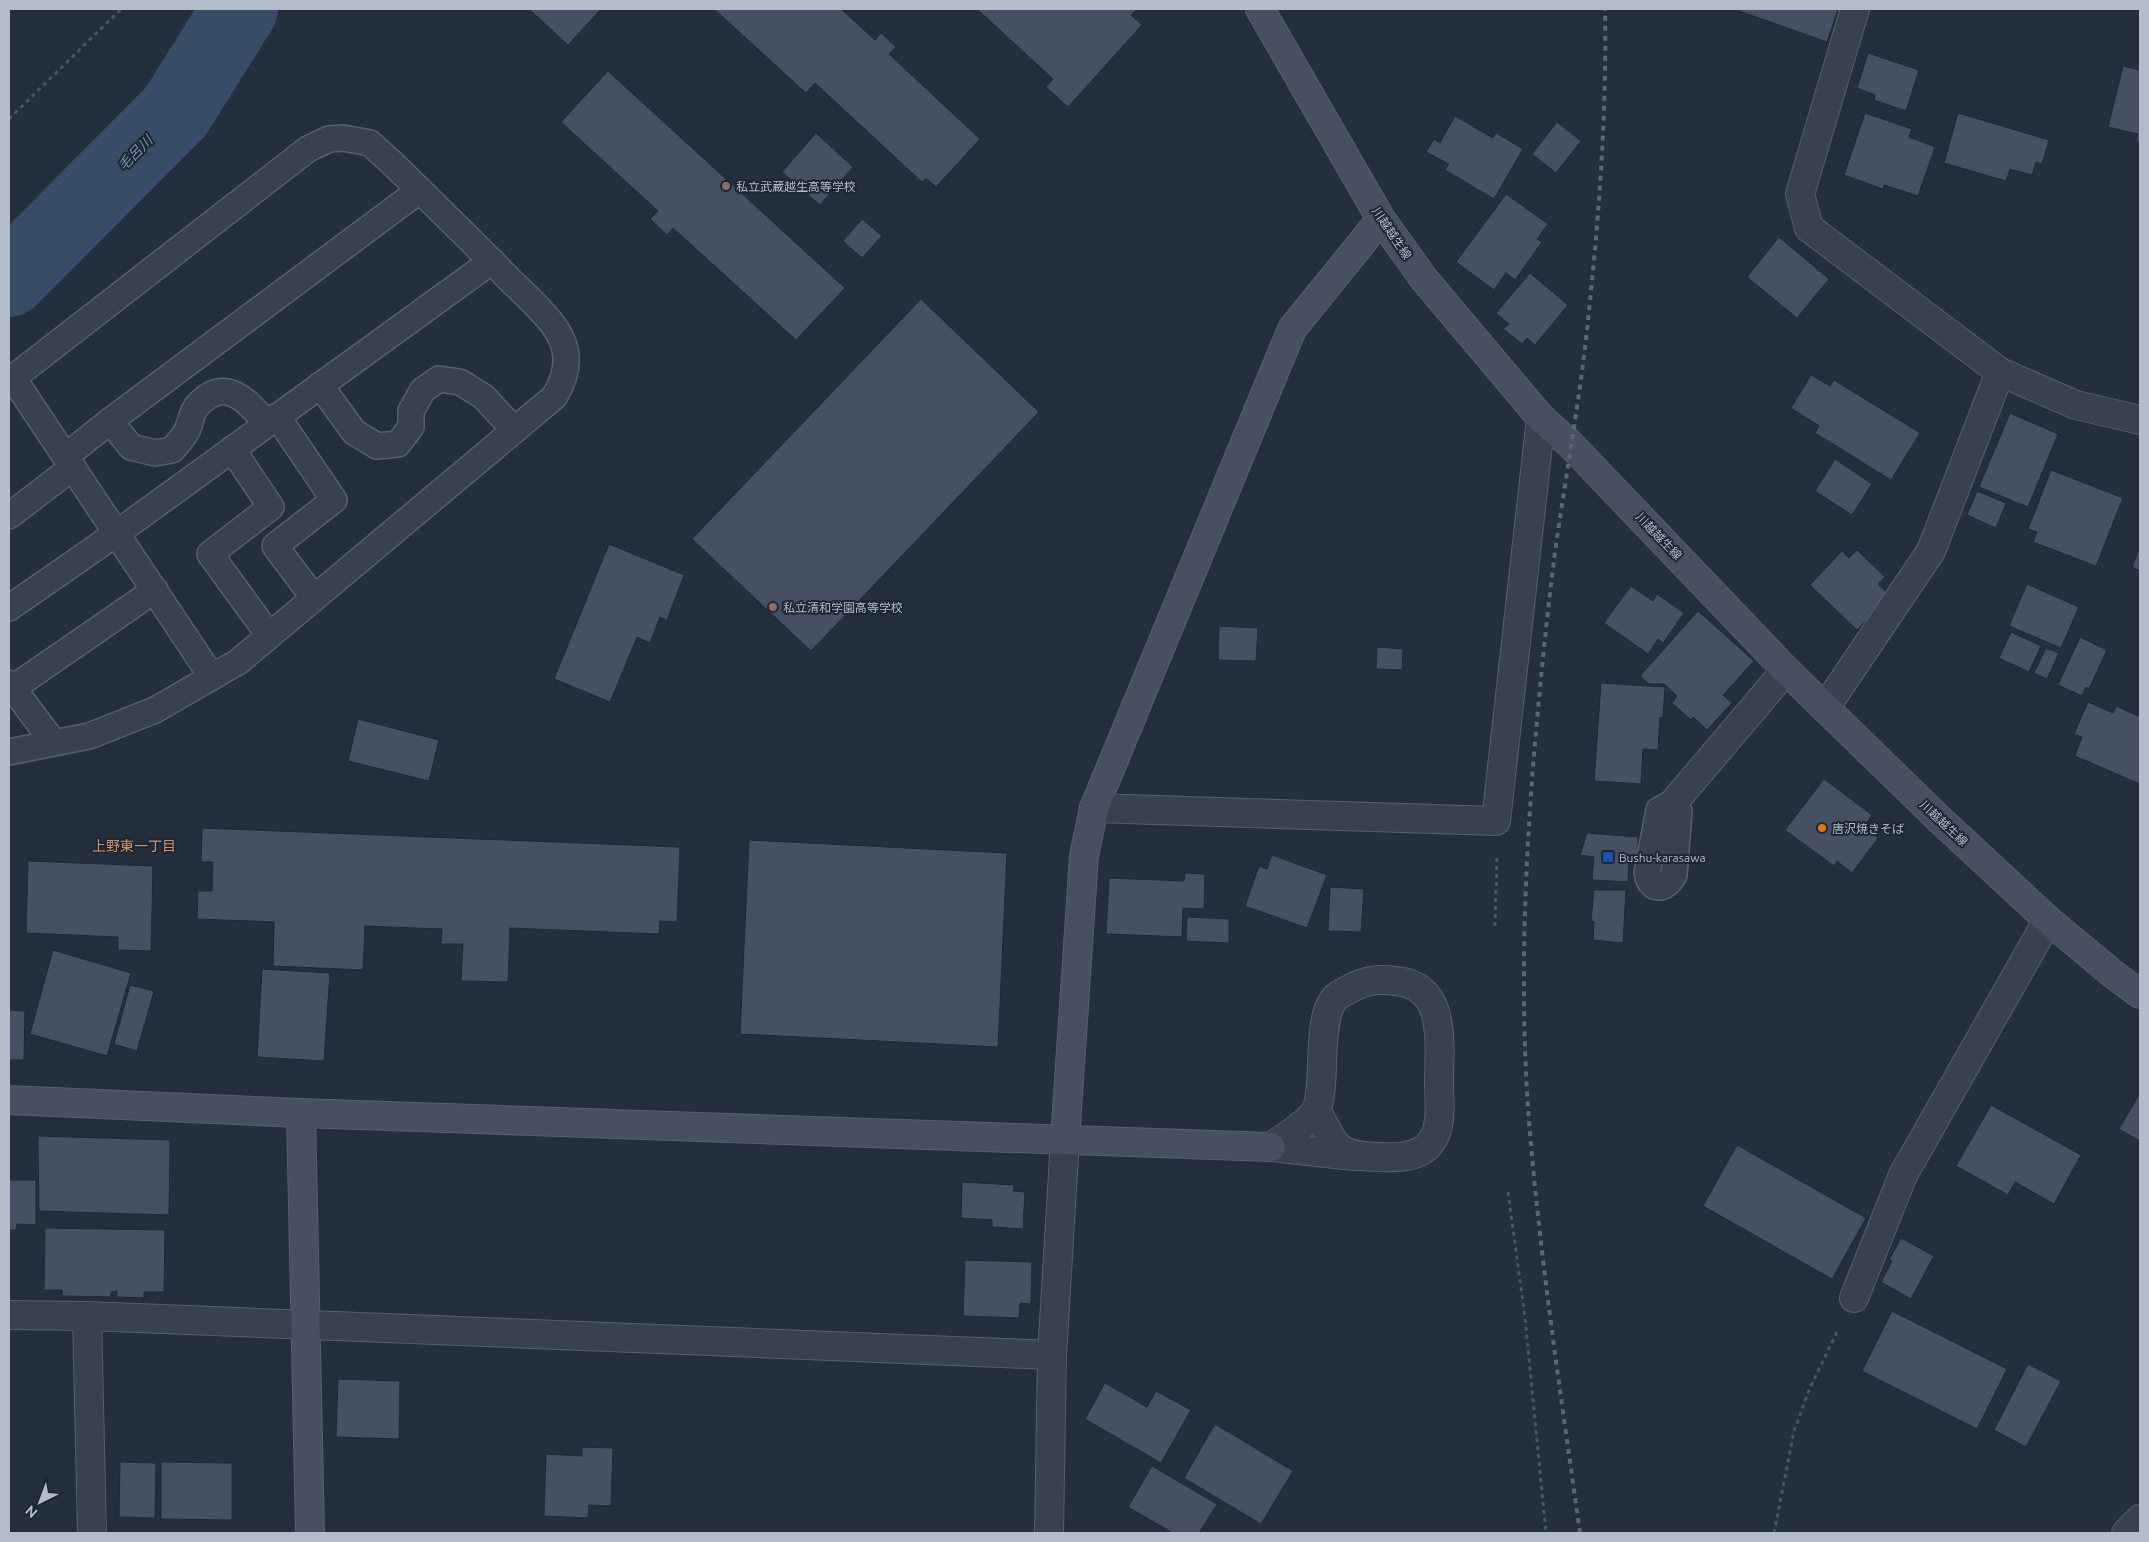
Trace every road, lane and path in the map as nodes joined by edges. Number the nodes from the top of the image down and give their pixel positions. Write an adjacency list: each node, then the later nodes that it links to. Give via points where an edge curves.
1 (122, 9): 4 (path)
2 (1260, 9): 6 (street, 川越越生線)
3 (1855, 9): 8 (street, via 1800,194 1809,228)
4 (9, 119)
5 (420, 190): 7 (lane); 9 (lane, via 370,143 329,139 308,149); 14 (lane)
6 (1382, 219): 11 (street, 川越越生線, via 1424,280); 31 (street, via 1292,329)
7 (492, 261): 10 (lane); 15 (lane, via 560,335 566,352 564,383 554,397)
8 (2000, 372): 13 (street, via 2076,405); 27 (street, via 1931,550)
9 (11, 380): 17 (lane)
10 (320, 385): 12 (lane); 15 (lane, via 354,432 377,446 398,444 411,427 411,411 423,390 439,379 460,382 484,396)
11 (1541, 418): 24 (street, 川越越生線, via 1571,445); 32 (street)
12 (272, 420): 14 (lane, via 248,401 228,392 212,394 196,407 188,430 172,450 155,453 130,447); 16 (lane); 21 (lane, via 334,500 275,546)
13 (2140, 420)
14 (110, 421): 17 (lane)
15 (514, 430): 21 (lane)
16 (232, 449): 19 (lane); 23 (lane, via 271,507 210,554)
17 (69, 462): 18 (lane); 19 (lane)
18 (9, 516)
19 (117, 532): 20 (lane); 22 (lane)
20 (155, 590): 25 (lane); 26 (lane)
21 (314, 598): 23 (lane)
22 (9, 608)
23 (269, 635): 25 (lane, via 238,662)
24 (1786, 670): 27 (street, 川越越生線); 30 (street)
25 (212, 676): 28 (lane, via 155,710 89,736)
26 (11, 686): 28 (lane)
27 (1825, 708): 33 (street, 川越越生線)
28 (54, 743): 29 (lane)
29 (9, 752)
30 (1674, 802)
31 (1094, 808): 32 (street); 39 (street, via 1084,856)
32 (1496, 821): 34 (path)
33 (2048, 920): 35 (street, 川越越生線); 43 (street, via 1903,1175)
34 (1495, 926)
35 (2140, 994)
36 (9, 1100): 38 (street)
37 (1316, 1109): 40 (street); 41 (street, via 1337,1148 1348,1154); 41 (street, via 1321,1090 1325,1020 1336,996 1375,978 1401,981 1419,988 1431,999 1440,1033 1437,1130 1422,1150 1397,1158)
38 (301, 1113): 39 (street); 46 (street)
39 (1065, 1140): 40 (street); 47 (street)
40 (1271, 1147): 41 (street)
41 (1369, 1157)
42 (1508, 1192): 52 (path, via 1525,1318)
43 (1854, 1298): 53 (path, via 1809,1390 1794,1432)
44 (9, 1315): 45 (street)
45 (87, 1316): 46 (street); 49 (street)
46 (305, 1325): 47 (street); 50 (street)
47 (1052, 1355): 51 (street)
48 (2140, 1519): 54 (street)
49 (92, 1533)
50 (310, 1533)
51 (1049, 1533)
52 (1546, 1533)
53 (1774, 1533)
54 (2126, 1533)

